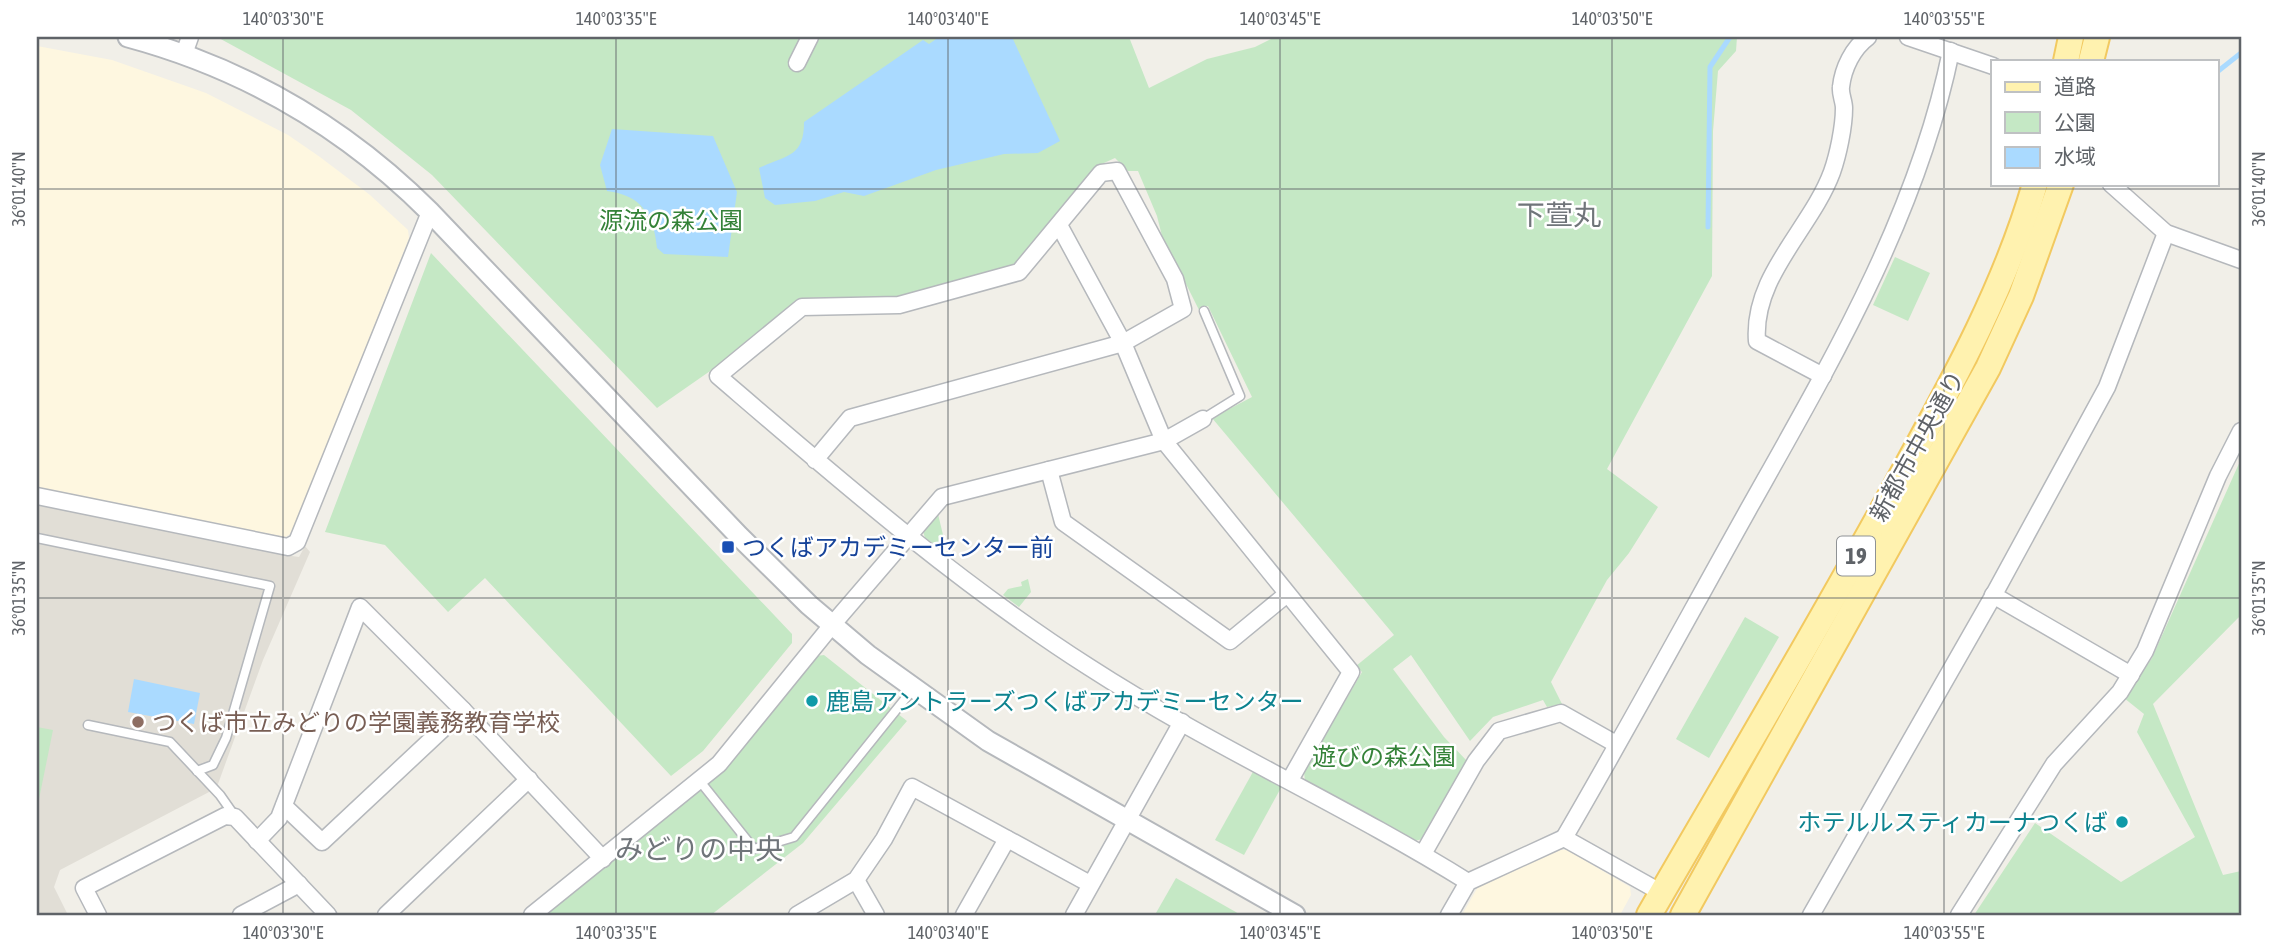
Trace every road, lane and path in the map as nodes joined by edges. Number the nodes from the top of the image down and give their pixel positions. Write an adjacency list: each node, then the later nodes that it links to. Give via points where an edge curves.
1 (128, 37): 7 (street)
2 (810, 37): 11 (street)
3 (1868, 37): 22 (street, via 1849,59 1840,88 1844,109 1833,169 1765,290 1756,330 1757,341)
4 (1908, 37): 8 (street)
5 (2071, 37): 9 (main road)
6 (2097, 37): 10 (main road)
7 (187, 45): 16 (street, via 303,110 369,156)
8 (1951, 51): 12 (street); 22 (street, via 1944,90 1902,213)
9 (2066, 60)
10 (2091, 60)
11 (797, 63)
12 (1991, 65)
13 (2034, 186): 56 (main road, 新都市中央通り / 19, via 2017,238 1963,361 1885,506)
14 (2060, 186): 57 (main road, 新都市中央通り / 19, via 2021,296 1988,368)
15 (2113, 186): 18 (street)
16 (430, 212): 28 (street, via 296,542 288,547); 33 (street, via 739,536)
17 (1059, 225): 21 (street); 21 (street, via 1101,173 1117,171 1175,279 1183,309); 26 (street, via 1019,272 900,305 802,307 718,376)
18 (2166, 233): 19 (street); 32 (street, via 2107,387)
19 (2241, 260)
20 (1204, 310): 23 (lane, via 1240,396)
21 (1123, 343): 25 (street); 26 (street, via 850,418)
22 (1823, 376): 39 (street)
23 (1203, 419): 25 (street)
24 (2241, 430): 34 (street)
25 (1164, 441): 27 (street); 31 (street)
26 (815, 460): 29 (street)
27 (1049, 470): 29 (street, via 942,497); 31 (street, via 1063,522 1230,641)
28 (37, 496)
29 (907, 536): 33 (street); 37 (street, via 1088,667)
30 (37, 538): 40 (lane, via 270,586 226,738 213,765)
31 (1287, 594): 43 (street, via 1351,672)
32 (1993, 595): 34 (street); 70 (street)
33 (832, 625): 35 (street); 42 (street, via 719,764)
34 (2131, 675): 71 (street, via 2054,764)
35 (913, 689): 42 (lane, via 794,837 754,849); 46 (street, via 988,741)
36 (463, 710): 41 (street); 44 (street, via 322,842); 44 (street, via 360,607)
37 (1182, 722): 43 (street); 46 (street)
38 (88, 725): 40 (lane, via 170,742)
39 (1616, 744): 47 (street); 50 (street, via 1561,713 1499,731 1476,761)
40 (197, 771): 45 (lane)
41 (529, 779): 51 (street); 61 (street)
42 (699, 780): 51 (street)
43 (1290, 780): 50 (street)
44 (284, 806): 49 (street)
45 (235, 817): 49 (street); 58 (street, via 225,817 84,888)
46 (1127, 821): 55 (street); 67 (street)
47 (1564, 838): 53 (street); 56 (street)
48 (1007, 839): 52 (street, via 912,787); 55 (street); 65 (street)
49 (257, 841): 54 (street)
50 (1423, 854): 53 (street)
51 (603, 859): 62 (street)
52 (856, 880): 63 (street); 64 (street)
53 (1468, 881): 68 (street)
54 (299, 884): 59 (street); 60 (street)
55 (1090, 884): 66 (street)
56 (1662, 893): 69 (main road, 新都市中央通り / 19)
57 (1689, 913)
58 (98, 915)
59 (241, 915)
60 (328, 915)
61 (386, 915)
62 (532, 915)
63 (797, 915)
64 (876, 915)
65 (964, 915)
66 (1074, 915)
67 (1294, 915)
68 (1449, 915)
69 (1649, 915)
70 (1811, 915)
71 (1959, 915)

